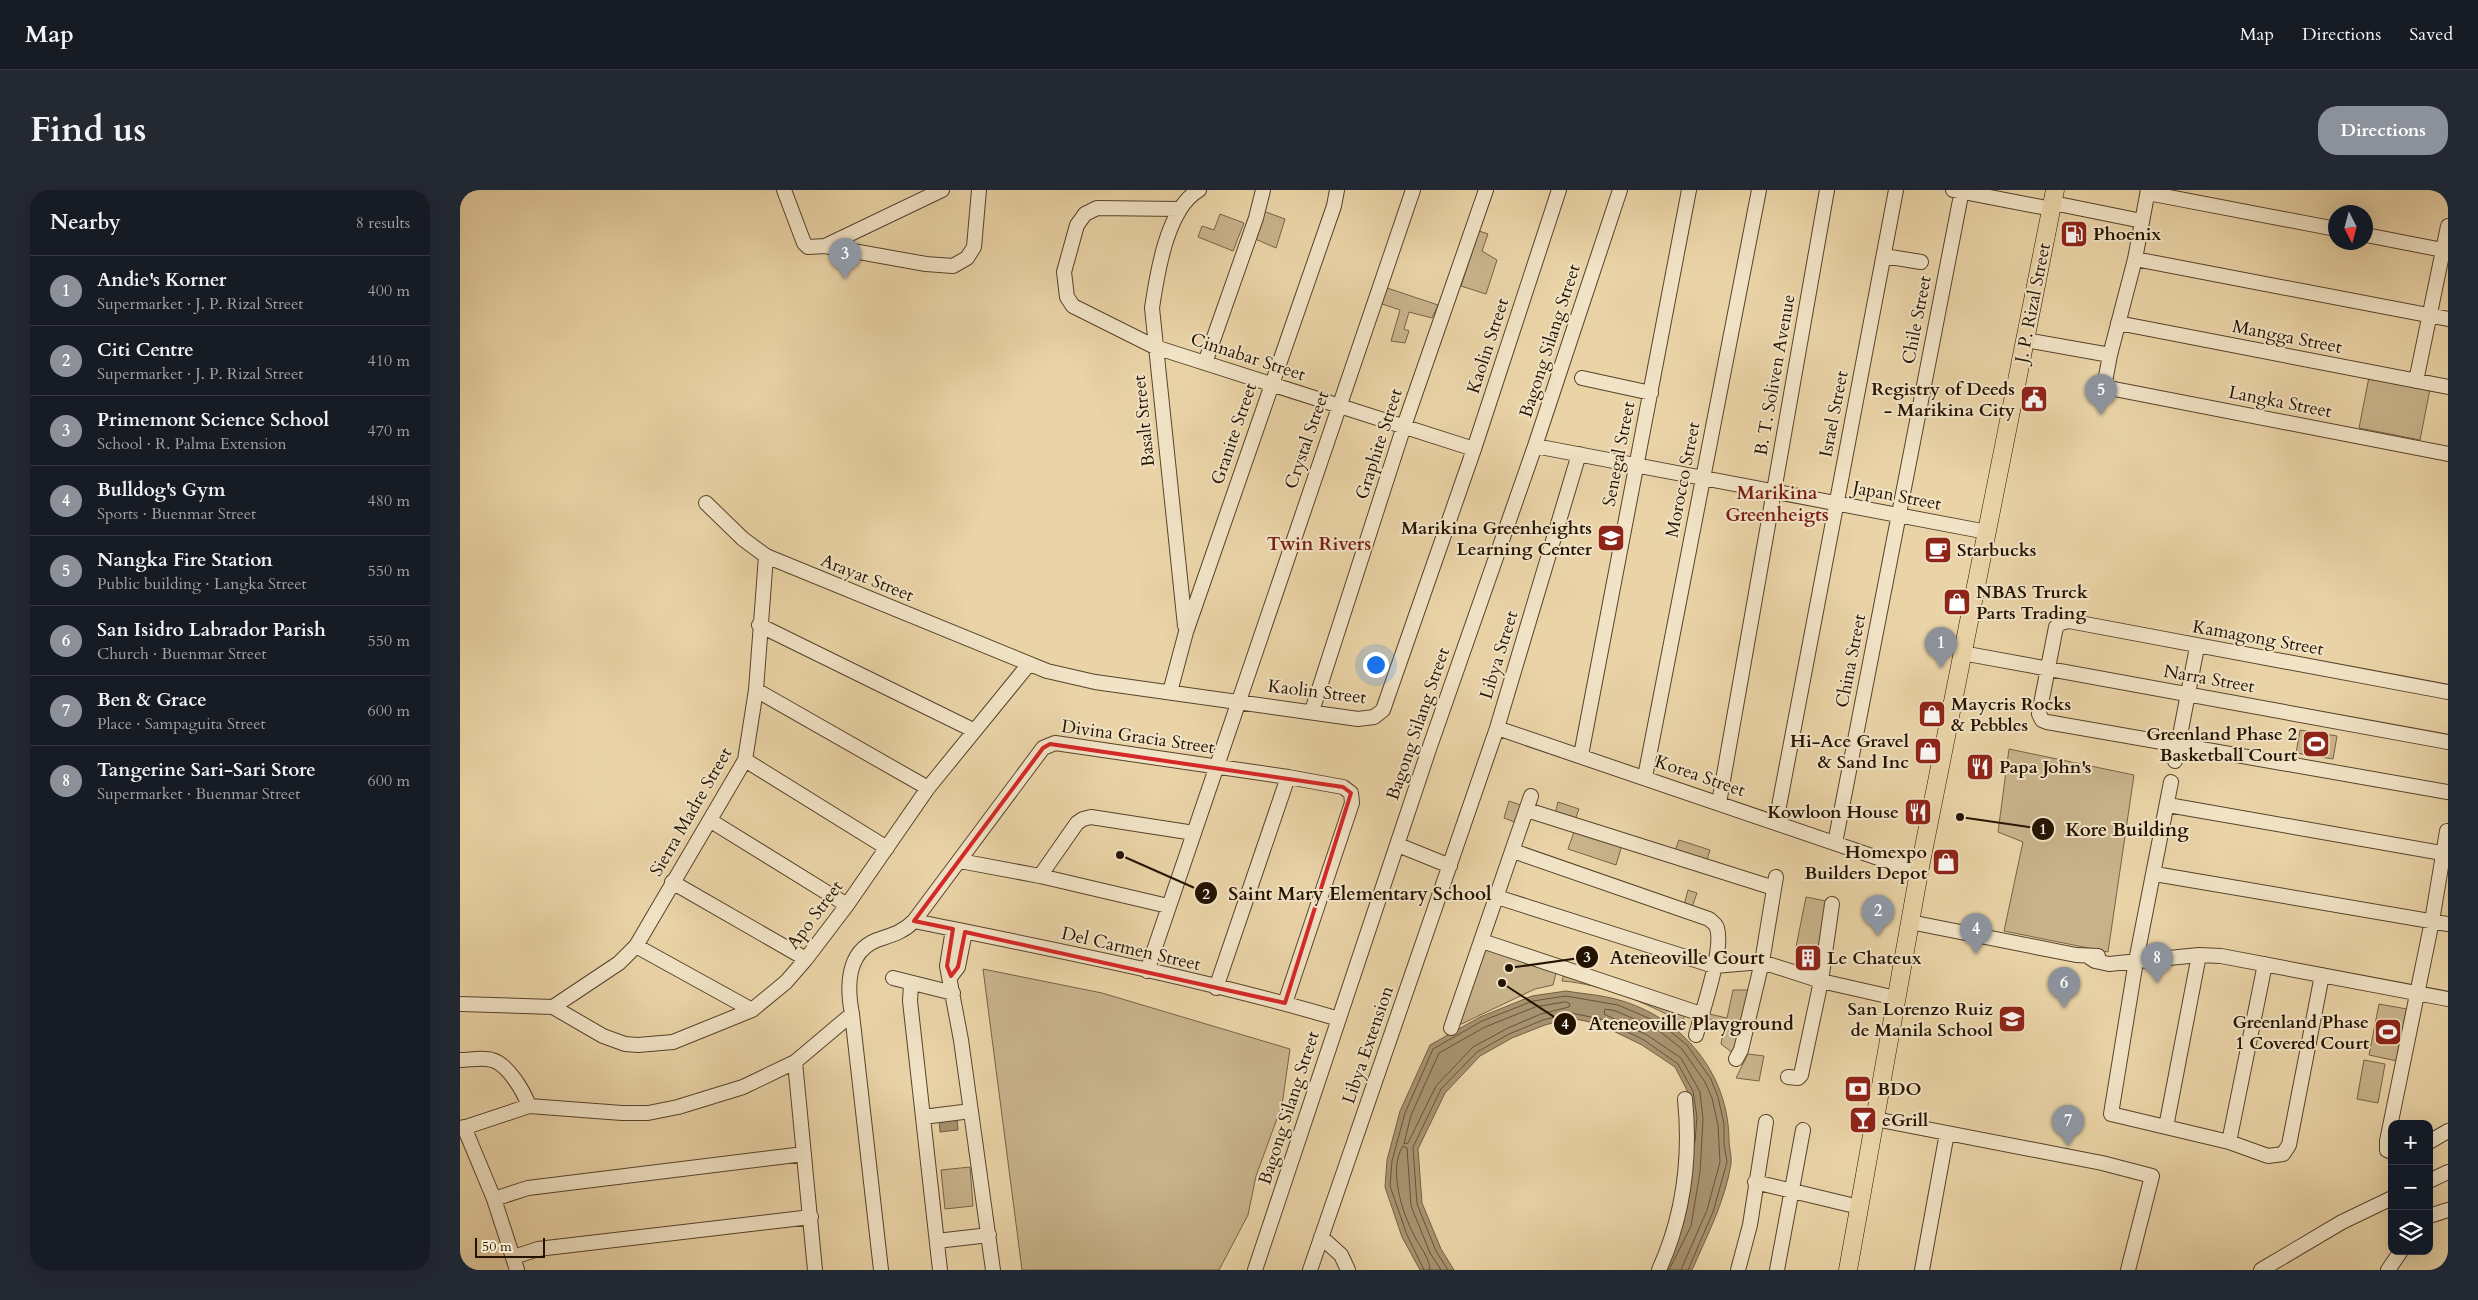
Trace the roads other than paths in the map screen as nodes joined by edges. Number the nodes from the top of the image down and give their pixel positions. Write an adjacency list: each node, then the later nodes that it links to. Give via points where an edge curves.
1 (784, 190): 24 (street, via 804,243 808,247)
2 (942, 190): 17 (street)
3 (979, 190): 24 (street, via 974,247 968,258 952,266)
4 (1198, 190): 19 (street, via 1187,197)
5 (1263, 190): 35 (street)
6 (1337, 190): 38 (street, Granite Street)
7 (1413, 190): 41 (street, Crystal Street)
8 (1486, 190): 42 (street, Graphite Street)
9 (1559, 190): 44 (street, Kaolin Street)
10 (1620, 190): 43 (street, Bagong Silang Street)
11 (1689, 190): 40 (street, Senegal Street)
12 (1759, 190): 48 (street, Morocco Street)
13 (1827, 190): 49 (street, B. T. Soliven Avenue)
14 (1896, 190): 26 (street, Israel Street)
15 (1959, 191): 18 (street); 52 (street, Chile Street)
16 (2148, 192): 20 (street); 22 (street)
17 (926, 193): 24 (street)
18 (2053, 201): 20 (street); 32 (main road, J. P. Rizal Street)
19 (1179, 209): 33 (street, Basalt Street, via 1158,267 1152,308); 33 (street, Cinnabar Street, via 1097,208 1086,214 1077,225 1064,272 1067,297 1074,306)
20 (2142, 221): 27 (street)
21 (2448, 226): 25 (street)
22 (2328, 227)
23 (2373, 236): 25 (street)
24 (825, 246)
25 (2443, 250): 29 (street)
26 (1884, 256): 28 (street); 51 (street, Israel Street)
27 (2135, 259): 29 (street); 31 (street)
28 (1922, 262)
29 (2429, 316): 30 (street); 37 (street)
30 (2448, 319)
31 (2118, 323): 34 (street); 37 (street, Mangga Street)
32 (2026, 340): 34 (street); 53 (main road, J. P. Rizal Street)
33 (1155, 347): 35 (street, Cinnabar Street); 56 (street, Basalt Street)
34 (2110, 355): 46 (street, Langka Street, via 2104,386)
35 (1205, 363): 38 (street, Cinnabar Street)
36 (1582, 378): 40 (street)
37 (2416, 381): 39 (street, Mangga Street)
38 (1270, 384): 41 (street, Cinnabar Street); 56 (street, Granite Street)
39 (2448, 387)
40 (1651, 393): 47 (street, Senegal Street)
41 (1338, 405): 42 (street, Cinnabar Street); 65 (street, Crystal Street)
42 (1404, 426): 44 (street, Cinnabar Street); 66 (street, Graphite Street)
43 (1535, 446): 45 (street, Japan Street); 87 (street, Bagong Silang Street)
44 (1474, 449): 66 (street, Kaolin Street, via 1383,710 1368,719)
45 (1579, 454): 47 (street, Japan Street); 67 (street, Libya Street)
46 (2448, 454)
47 (1636, 465): 48 (street, Japan Street); 71 (street, Senegal Street)
48 (1703, 478): 49 (street, Japan Street); 75 (street, Morocco Street)
49 (1773, 491): 51 (street, Japan Street); 80 (street, B. T. Soliven Avenue)
50 (706, 503): 54 (street, Arayat Street, via 743,540)
51 (1837, 503): 52 (street, Japan Street); 83 (street, Israel Street)
52 (1898, 515): 53 (street, Japan Street); 86 (street, China Street)
53 (1987, 532): 58 (main road, J. P. Rizal Street)
54 (766, 556): 55 (street, Sierra Madre Street); 59 (street, Arayat Street)
55 (759, 625): 61 (street, Sierra Madre Street); 68 (street)
56 (1186, 632): 62 (street, Granite Street)
57 (2197, 646): 60 (street, Kamagong Street, via 2069,621 2056,628); 63 (street, Kamagong Street); 64 (street)
58 (1962, 654): 60 (street, Narra Street); 93 (main road, J. P. Rizal Street)
59 (1029, 664): 62 (street, Kaolin Street, via 1077,678); 68 (street, Apo Street)
60 (2049, 669): 64 (street, Narra Street); 70 (street, via 2040,710 2040,717 2047,722)
61 (756, 690): 72 (street, Sierra Madre Street); 78 (street)
62 (1170, 692): 65 (street, Kaolin Street)
63 (2448, 692)
64 (2189, 695): 69 (street, Narra Street); 70 (street)
65 (1238, 702): 66 (street, Kaolin Street); 74 (street, Crystal Street)
66 (1312, 711)
67 (1497, 728): 71 (street, Korea Street); 92 (street, Libya Street)
68 (973, 730): 78 (street, Apo Street)
69 (2448, 742)
70 (2179, 743): 73 (street); 79 (street)
71 (1581, 755): 75 (street, Korea Street)
72 (745, 760): 82 (street, Sierra Madre Street); 88 (street)
73 (2175, 761)
74 (1217, 766): 76 (street, Divina Gracia Street); 85 (street, Crystal Street); 91 (street, Divina Gracia Street, via 1060,742 1050,744 1042,748)
75 (1645, 777): 80 (street, Korea Street)
76 (1288, 778): 119 (street); 124 (street, Divina Gracia Street, via 1343,787 1351,793 1352,803)
77 (2172, 782): 81 (street)
78 (928, 788): 88 (street, Apo Street)
79 (2448, 792)
80 (1719, 803): 83 (street, Korea Street)
81 (2168, 805): 90 (street); 94 (street)
82 (711, 821): 96 (street, Sierra Madre Street); 99 (street)
83 (1776, 822): 86 (street, Korea Street)
84 (2447, 831): 90 (street)
85 (1194, 833): 95 (street, via 1091,817 1083,819); 100 (street, Crystal Street)
86 (1835, 843): 93 (street, Korea Street)
87 (1398, 845): 92 (street); 130 (street, Bagong Silang Street)
88 (887, 848): 99 (street, Apo Street)
89 (1513, 851): 97 (street); 111 (street, via 1529,803 1775,882); 113 (street, via 1709,919 1716,926 1718,938)
90 (2446, 854): 102 (street)
91 (960, 861): 95 (street); 101 (street, Divina Gracia Street)
92 (1450, 866): 163 (street, Libya Extension)
93 (1919, 872): 103 (main road, J. P. Rizal Street)
94 (2154, 874): 102 (street); 110 (street)
95 (1040, 876): 100 (street)
96 (672, 882): 107 (street, Sierra Madre Street); 109 (street)
97 (1497, 897): 106 (street); 113 (street)
98 (1832, 904): 117 (street)
99 (847, 906): 109 (street, Apo Street)
100 (1168, 906): 114 (street, Crystal Street)
101 (914, 921): 105 (street, Del Carmen Street); 128 (street, Divina Gracia Street, via 902,932 871,943 860,953 848,982)
102 (2432, 921): 104 (street); 121 (street)
103 (1910, 922): 110 (street, via 2089,957 2095,961); 122 (main road, J. P. Rizal Street)
104 (2448, 924)
105 (959, 930): 114 (street, Del Carmen Street); 120 (street, via 958,967 951,976)
106 (1482, 942): 129 (street); 131 (street)
107 (636, 946): 126 (street, Sierra Madre Street, via 619,963); 127 (street)
108 (2199, 955): 110 (street); 112 (street); 144 (street)
109 (806, 959): 127 (street, Apo Street, via 786,982)
110 (2136, 961): 144 (street, via 2110,1110 2113,1116)
111 (1762, 962): 113 (street); 117 (street); 134 (street)
112 (2265, 964): 115 (street); 150 (street)
113 (1714, 966): 129 (street)
114 (1146, 971): 119 (street, Del Carmen Street)
115 (2322, 975): 121 (street); 150 (street, via 2289,1145 2283,1154 2268,1156)
116 (893, 978): 118 (street)
117 (1821, 981): 122 (street); 136 (street, via 1801,1075 1798,1078)
118 (911, 984): 120 (street); 140 (street, via 910,1001)
119 (1216, 988): 124 (street, Del Carmen Street)
120 (954, 993): 139 (street)
121 (2417, 993): 123 (street); 142 (street)
122 (1896, 998): 141 (main road, J. P. Rizal Street)
123 (2448, 999)
124 (1285, 1003): 130 (street, Del Carmen Street)
125 (460, 1004): 126 (street)
126 (553, 1007): 127 (street, Apo Street, via 603,1036 638,1045 674,1042)
127 (752, 1010)
128 (852, 1014): 135 (street); 169 (street, Divina Gracia Street)
129 (1701, 1014): 132 (street)
130 (1339, 1020): 172 (street, Bagong Silang Street)
131 (1451, 1028)
132 (1696, 1035)
133 (460, 1060): 138 (street, via 493,1060 500,1064 520,1086)
134 (1736, 1060)
135 (795, 1062): 138 (street, via 743,1087 662,1111 585,1112); 151 (street)
136 (1788, 1077)
137 (1685, 1099): 175 (street, via 1688,1142 1683,1196 1673,1236)
138 (529, 1106): 145 (street)
139 (971, 1111): 140 (street); 162 (street)
140 (923, 1117): 164 (street)
141 (1875, 1119): 148 (street); 158 (main road, J. P. Rizal Street)
142 (2395, 1120)
143 (1766, 1122): 154 (street)
144 (2166, 1127): 150 (street)
145 (462, 1128): 156 (street)
146 (1803, 1130): 155 (street)
147 (2448, 1131): 149 (street)
148 (1947, 1133): 179 (street); 180 (street, via 2152,1176)
149 (2433, 1140)
150 (2229, 1142)
151 (804, 1154): 156 (street, via 528,1188); 161 (street)
152 (2448, 1172): 153 (street)
153 (2433, 1179)
154 (1755, 1182): 155 (street); 176 (street, via 1750,1225)
155 (1792, 1192): 158 (street); 177 (street)
156 (494, 1199): 166 (street)
157 (2388, 1200): 167 (street, via 2342,1222)
158 (1859, 1207): 178 (main road, J. P. Rizal Street)
159 (2448, 1210): 160 (street)
160 (2433, 1215)
161 (811, 1217): 166 (street, via 538,1250); 168 (street)
162 (989, 1235): 164 (street); 171 (street)
163 (1321, 1237): 173 (street, Libya Extension); 174 (street, via 1341,1255)
164 (937, 1241): 170 (street)
165 (2398, 1255): 181 (street)
166 (515, 1264)
167 (2266, 1269)
168 (815, 1270)
169 (880, 1270)
170 (940, 1270)
171 (993, 1270)
172 (1255, 1270)
173 (1310, 1270)
174 (1348, 1270)
175 (1659, 1270)
176 (1738, 1270)
177 (1777, 1270)
178 (1848, 1270)
179 (1922, 1270)
180 (2128, 1270)
181 (2388, 1270)

